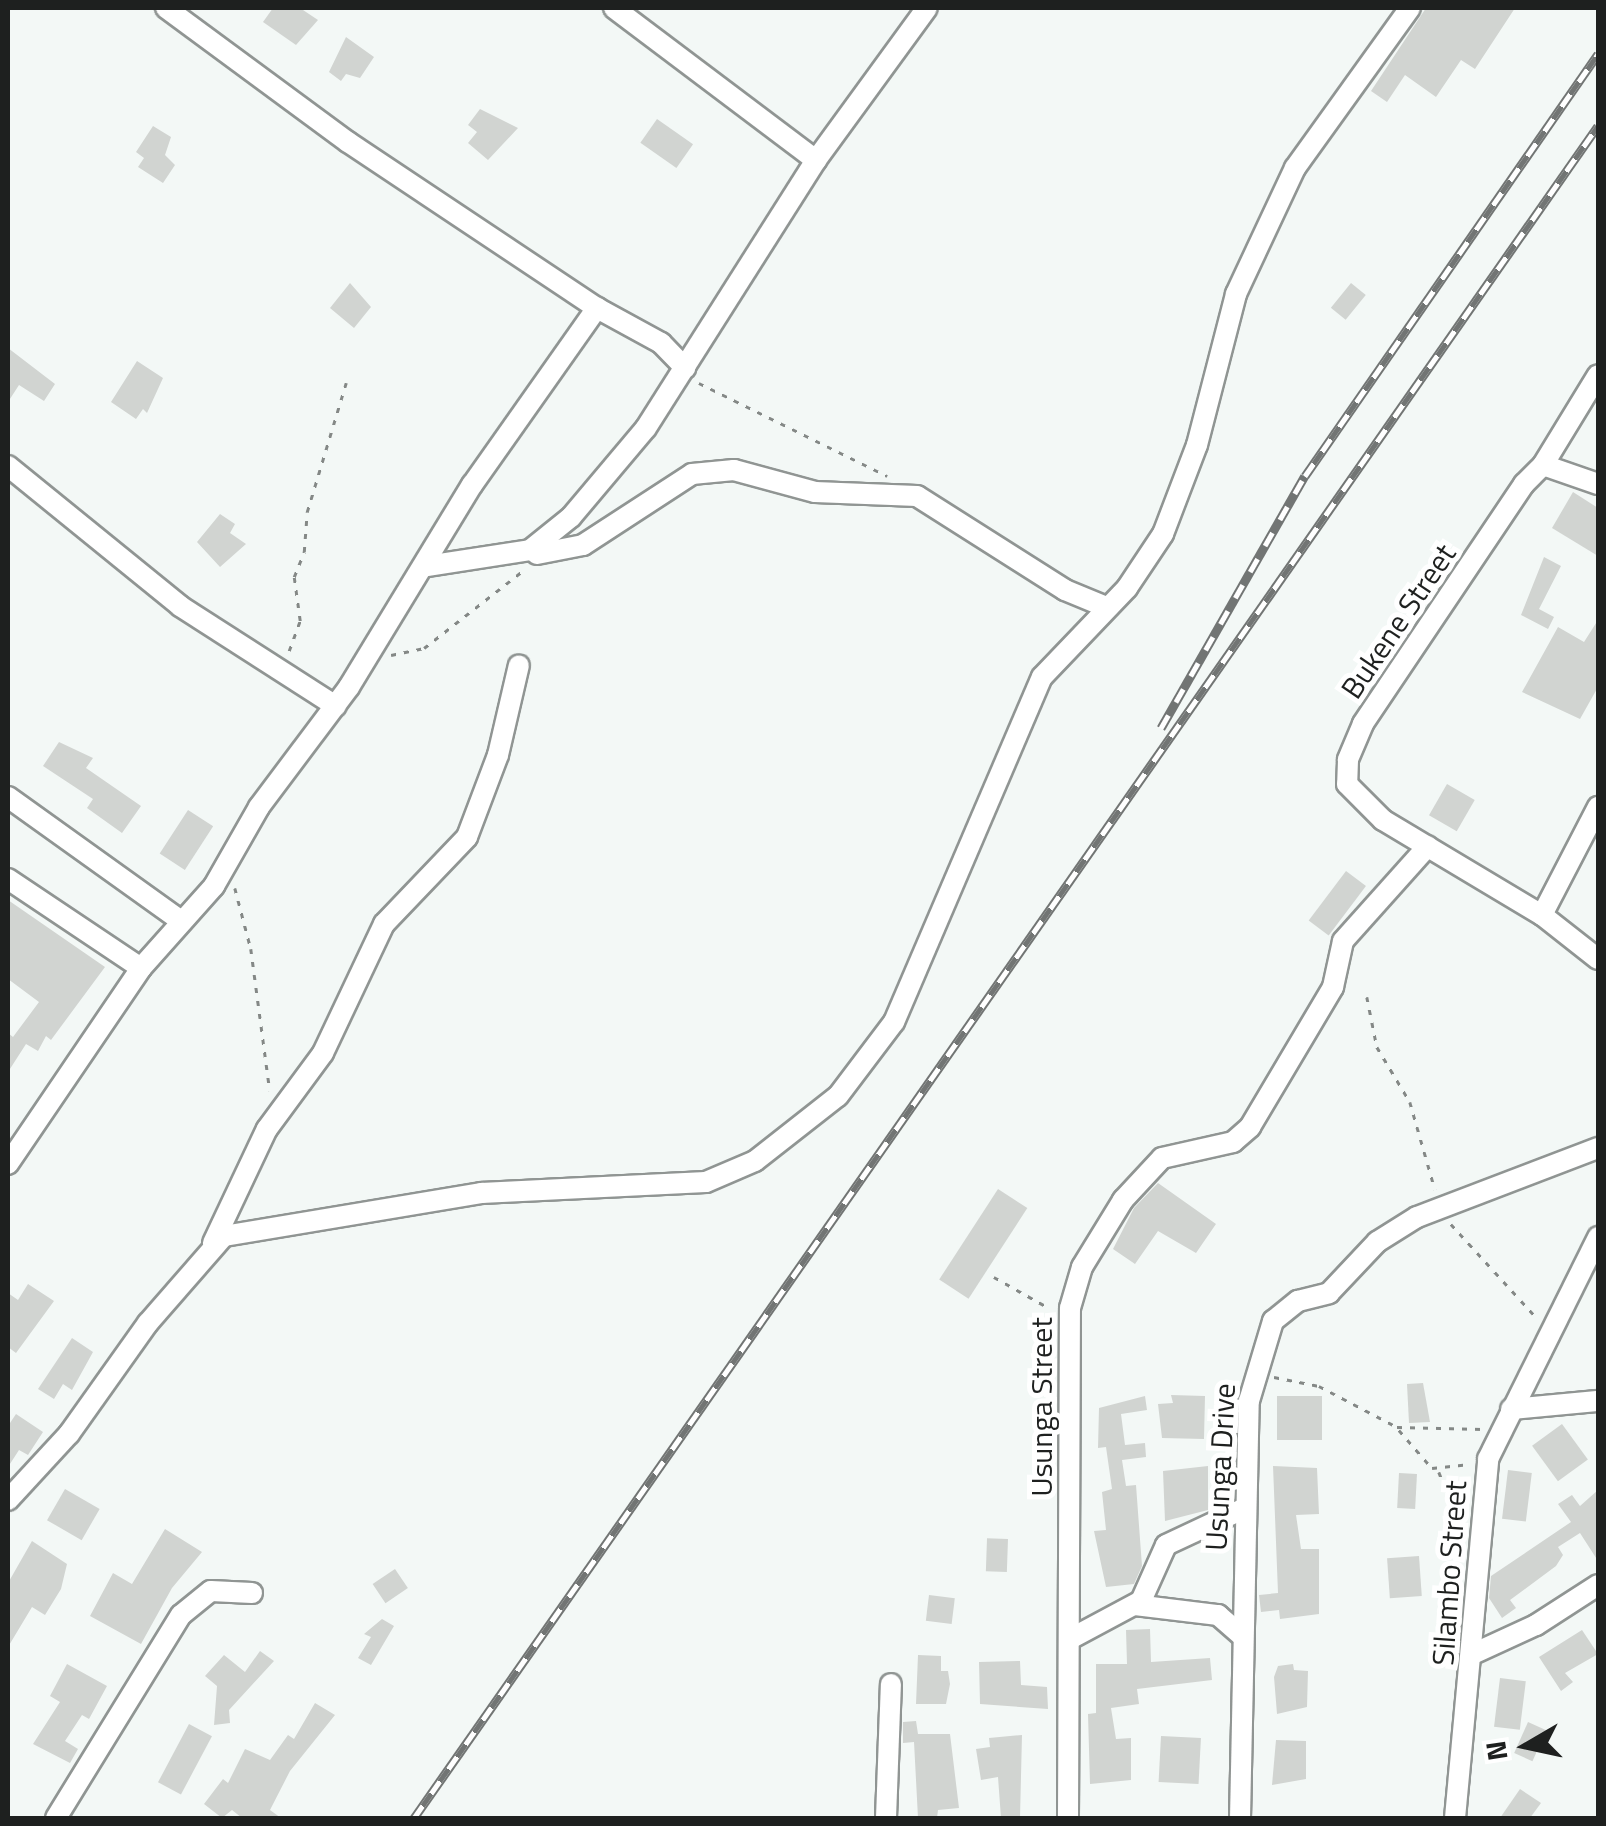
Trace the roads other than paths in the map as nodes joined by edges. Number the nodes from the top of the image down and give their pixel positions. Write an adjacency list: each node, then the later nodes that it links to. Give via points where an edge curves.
1 (166, 8): 6 (street, via 348,142)
2 (614, 8): 5 (street)
3 (927, 8): 5 (street)
4 (1410, 8): 16 (street, via 1295,168 1236,294 1176,506 1141,570)
5 (816, 160): 7 (street)
6 (597, 308): 8 (street); 15 (street, via 472,485)
7 (701, 342): 8 (street); 9 (street)
8 (661, 343): 9 (street)
9 (684, 370): 15 (street, via 646,428 537,547)
10 (1598, 375): 12 (street, Bukene Street)
11 (8, 466): 18 (street, via 180,606)
12 (1543, 466): 13 (street); 21 (street, Bukene Street, via 1524,484 1363,724 1348,760 1348,784 1357,800)
13 (1598, 484)
14 (537, 554): 16 (street, via 582,546 704,470 748,472 814,492 906,494 950,512 1065,590)
15 (426, 566): 18 (street)
16 (1106, 607): 30 (street, via 1042,676 894,1022 838,1096 755,1161 706,1182 481,1192)
17 (519, 665): 30 (street, via 498,754 468,837 384,924 316,1066 272,1122)
18 (336, 706): 24 (street, via 259,808 228,866)
19 (8, 796): 24 (street)
20 (1598, 807): 23 (street)
21 (1428, 846): 23 (street, Bukene Street); 39 (street, Usunga Street, via 1343,942 1333,987 1243,1136 1173,1151 1123,1200 1082,1267 1071,1322)
22 (8, 879): 26 (street)
23 (1542, 914): 25 (street, Bukene Street)
24 (180, 920): 26 (street)
25 (1598, 959)
26 (141, 968): 28 (street)
27 (1598, 1148): 34 (street, Usunga Drive, via 1442,1206 1377,1242 1329,1293 1281,1312 1252,1377)
28 (8, 1164)
29 (1598, 1237): 32 (street, Silambo Street)
30 (219, 1239): 33 (street, via 69,1434)
31 (1598, 1401): 32 (street)
32 (1510, 1409): 40 (street, Silambo Street, via 1488,1459)
33 (8, 1500)
34 (1245, 1508): 37 (street, via 1166,1545 1147,1593); 38 (street, Usunga Drive)
35 (1598, 1585): 40 (street, via 1536,1626)
36 (252, 1593): 42 (street, via 210,1592 181,1615)
37 (1135, 1605): 38 (street, via 1218,1616); 39 (street)
38 (1240, 1635): 45 (street, Usunga Drive)
39 (1070, 1639): 44 (street, Usunga Street)
40 (1475, 1653): 46 (street, Silambo Street)
41 (892, 1684): 43 (street)
42 (56, 1818)
43 (886, 1818)
44 (1068, 1818)
45 (1240, 1818)
46 (1454, 1818)

